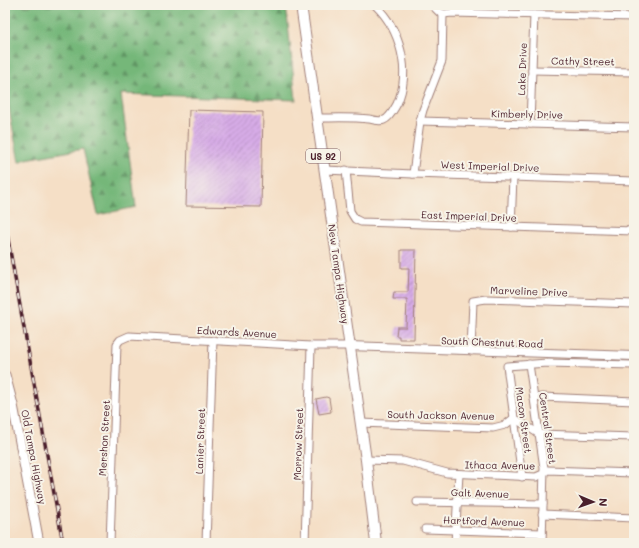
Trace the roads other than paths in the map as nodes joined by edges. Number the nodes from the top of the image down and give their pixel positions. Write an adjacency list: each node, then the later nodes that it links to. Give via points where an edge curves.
1 (301, 5): 9 (main road, New Tampa Highway / US 92)
2 (375, 5): 9 (street, via 395,32 402,57 402,84 394,110 383,121)
3 (432, 5): 4 (street)
4 (443, 14): 5 (street); 10 (street, via 441,66)
5 (534, 15): 6 (street); 7 (street, Lake Drive)
6 (634, 17)
7 (532, 70): 8 (street, Cathy Street); 11 (street, Lake Drive)
8 (634, 72)
9 (317, 118): 13 (main road, New Tampa Highway / US 92)
10 (420, 121): 11 (street, Kimberly Drive); 15 (street)
11 (530, 124): 12 (street, Kimberly Drive)
12 (634, 127)
13 (325, 170): 14 (street, West Imperial Drive); 24 (main road, New Tampa Highway / US 92)
14 (346, 170): 15 (street, West Imperial Drive); 18 (street, East Imperial Drive, via 350,211 358,222)
15 (413, 174): 16 (street, West Imperial Drive)
16 (513, 177): 17 (street, West Imperial Drive); 18 (street)
17 (634, 181)
18 (511, 227): 19 (street, East Imperial Drive)
19 (634, 231)
20 (634, 304): 25 (street, Marveline Drive, via 486,299 473,301)
21 (124, 337): 22 (street, Edwards Avenue); 50 (street, Mershon Street, via 117,344)
22 (213, 340): 23 (street, Edwards Avenue); 51 (street, Lanier Street)
23 (311, 346): 24 (street, Edwards Avenue); 52 (street, Morrow Street)
24 (348, 346): 25 (street, South Chestnut Road); 33 (main road, New Tampa Highway / US 92)
25 (472, 351): 26 (street, South Chestnut Road)
26 (634, 356)
27 (529, 364): 28 (street); 30 (street, Central Street); 32 (street, Macon Street, via 507,366)
28 (634, 366)
29 (5, 375): 49 (main road, Old Tampa Highway)
30 (534, 398): 31 (street); 34 (street, Central Street)
31 (634, 401)
32 (514, 418): 33 (street, South Jackson Avenue, via 505,425 494,428); 34 (street); 40 (street, Macon Street)
33 (360, 423): 36 (main road, New Tampa Highway / US 92)
34 (539, 434): 35 (street); 38 (street, Central Street)
35 (634, 437)
36 (366, 460): 37 (street, Ithaca Avenue, via 403,461 441,472); 53 (main road, New Tampa Highway / US 92)
37 (459, 474): 40 (street, Ithaca Avenue); 42 (street)
38 (543, 474): 39 (street, Ithaca Avenue, via 547,470); 40 (street, Ithaca Avenue); 43 (street, Central Street)
39 (634, 474)
40 (522, 477)
41 (417, 502): 42 (street, Galt Avenue)
42 (458, 502): 43 (street, Galt Avenue); 47 (street)
43 (543, 504): 44 (street, Central Street)
44 (542, 514): 45 (street); 48 (street, Central Street)
45 (634, 518)
46 (425, 529): 47 (street, Hartford Avenue)
47 (456, 530): 48 (street, Hartford Avenue); 54 (street)
48 (542, 533): 55 (street, Central Street)
49 (39, 543)
50 (110, 543)
51 (206, 543)
52 (304, 543)
53 (376, 543)
54 (455, 543)
55 (542, 543)

